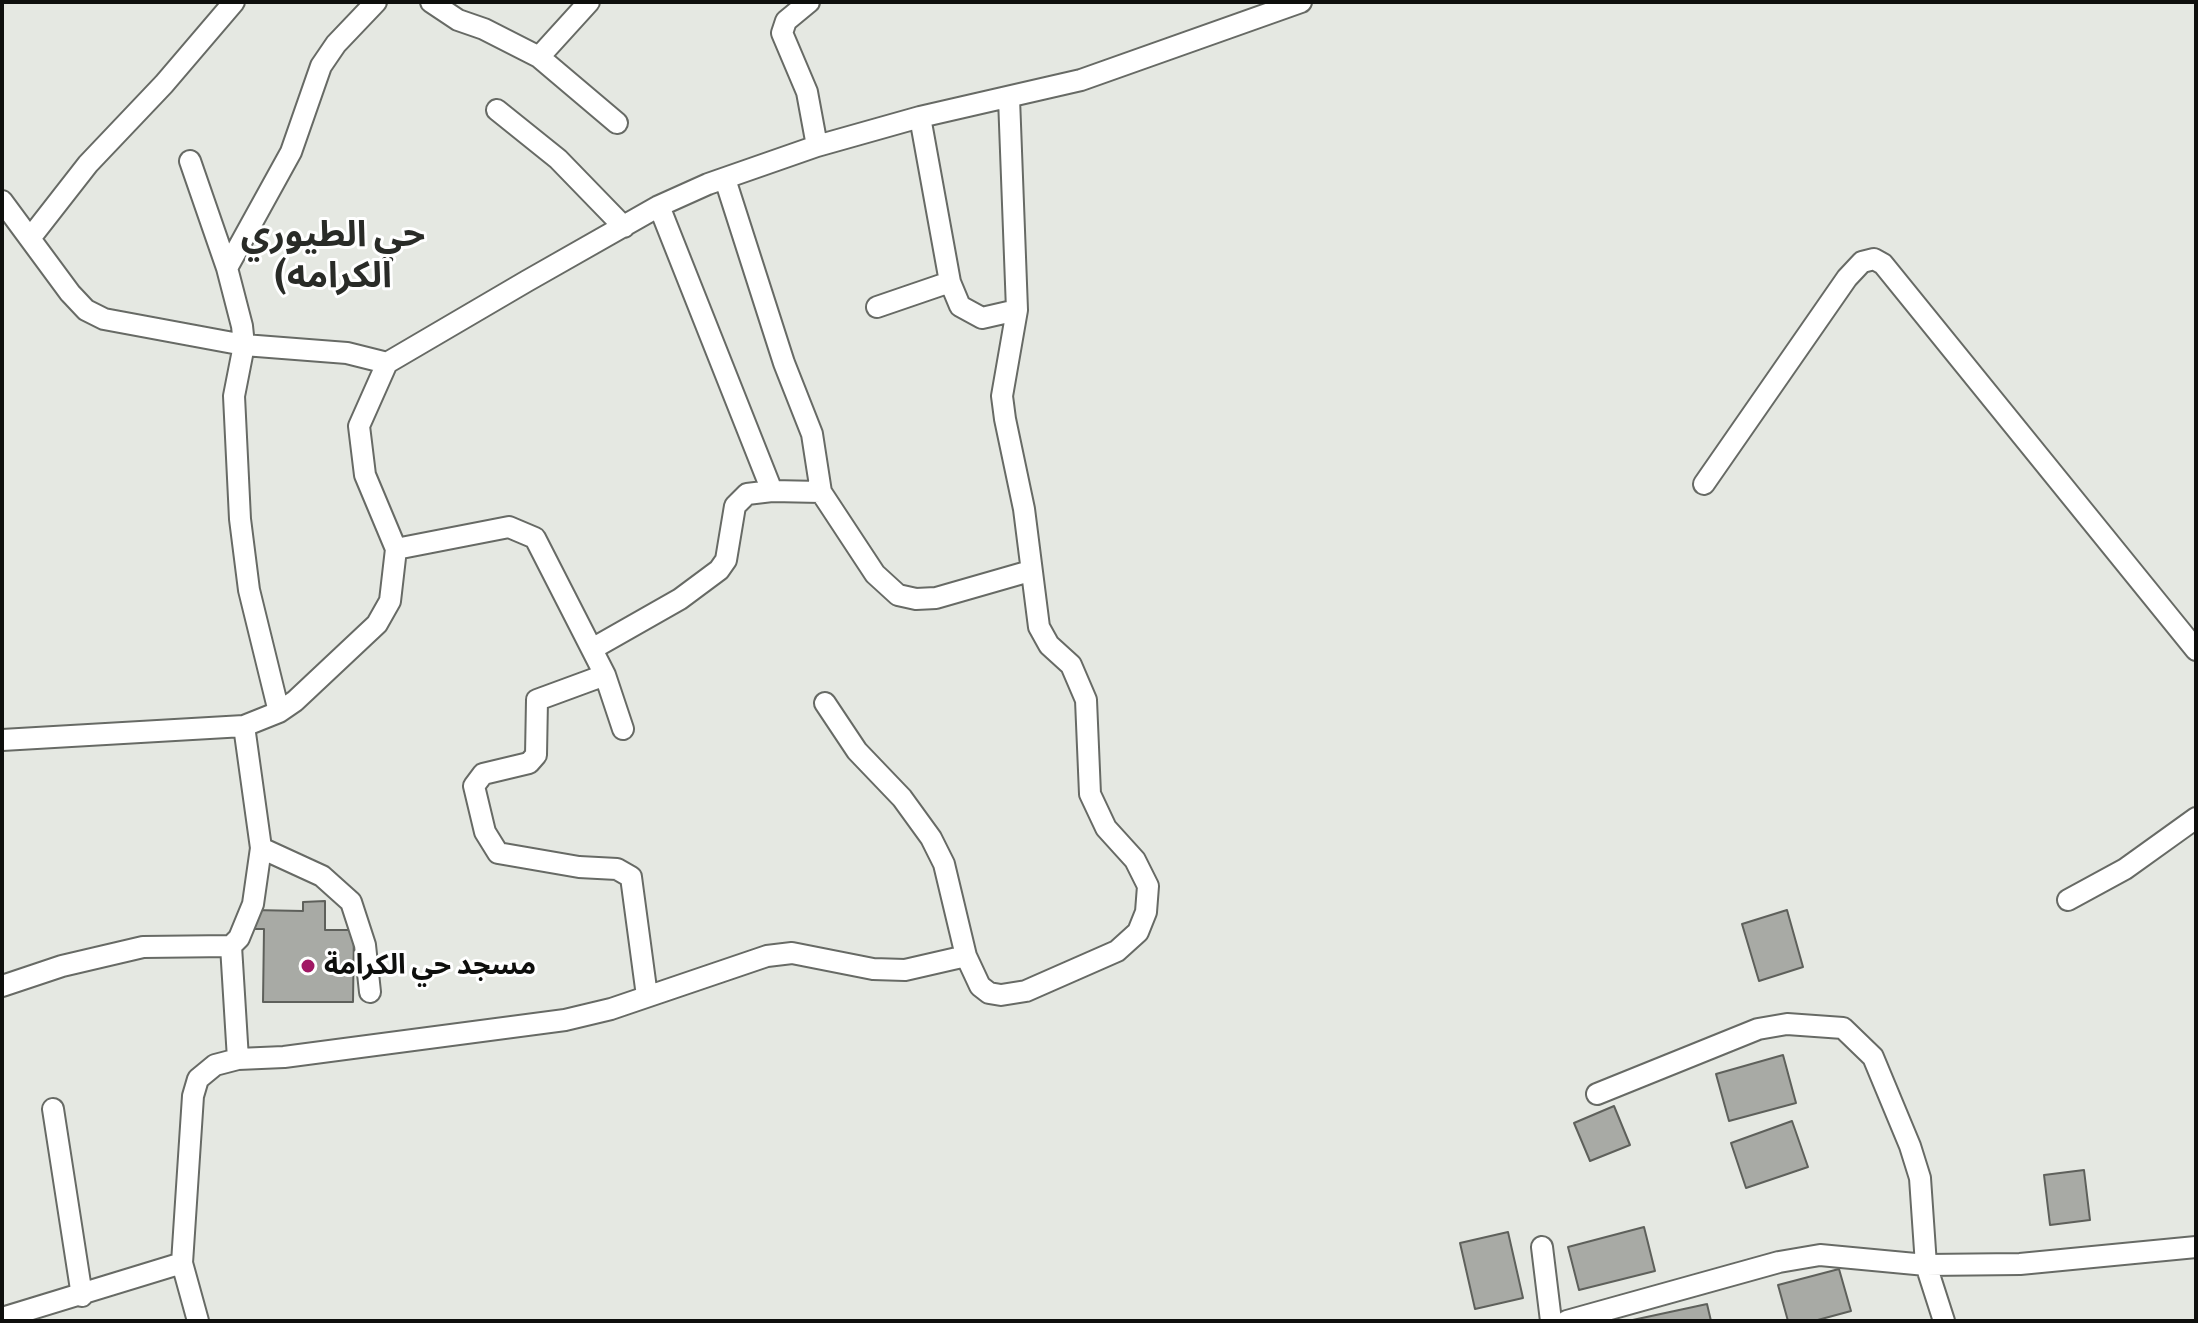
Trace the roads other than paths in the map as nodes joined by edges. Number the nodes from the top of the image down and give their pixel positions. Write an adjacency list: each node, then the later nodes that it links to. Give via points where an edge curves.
1 (234, 2): 18 (street, via 112,135)
2 (376, 2): 19 (street, via 321,66 291,152)
3 (431, 2): 7 (street)
4 (589, 2): 7 (street)
5 (809, 2): 12 (street, via 786,21 782,33 807,92)
6 (1290, 4): 8 (street, via 1094,76)
7 (539, 57): 11 (street)
8 (1009, 98): 10 (street); 22 (street)
9 (497, 110): 17 (street, via 558,159)
10 (920, 117): 12 (street); 20 (street)
11 (617, 123)
12 (817, 146): 14 (street)
13 (190, 161): 19 (street)
14 (725, 179): 16 (street); 27 (street, via 812,434)
15 (2, 201): 18 (street)
16 (659, 206): 17 (street); 26 (street)
17 (624, 227): 24 (street)
18 (31, 237): 23 (street, via 86,310 104,319)
19 (227, 268): 23 (street)
20 (950, 282): 21 (street); 22 (street, via 960,306 970,314 982,318)
21 (877, 307)
22 (1017, 310): 29 (street, via 1002,396)
23 (244, 345): 24 (street, via 347,353); 34 (street, via 234,396 240,519 249,590)
24 (387, 363): 28 (street, via 359,426 359,440 365,475)
25 (1704, 484): 31 (street, via 1847,278 1862,262 1874,259)
26 (772, 491): 27 (street); 30 (street, via 747,494 735,506 726,560 712,576)
27 (821, 492): 29 (street, via 875,574 898,595 936,598)
28 (396, 549): 30 (street, via 509,527 523,531 546,553); 34 (street, via 390,601 377,624)
29 (1030, 571): 42 (street, via 1039,627 1071,665 1086,700 1090,794 1106,828 1148,886 1146,912 1138,932 1117,951 1026,991 989,993)
30 (592, 649): 32 (street)
31 (2196, 650)
32 (605, 675): 36 (street); 45 (street, via 537,700 536,755 529,763 483,774 474,786 485,832 498,853 617,869 631,877)
33 (825, 703): 42 (street, via 857,751 931,838 944,864)
34 (279, 712): 35 (street)
35 (244, 726): 37 (street); 39 (street)
36 (623, 729)
37 (2, 740)
38 (2196, 818): 40 (street, via 2125,869)
39 (261, 848): 41 (street, via 253,904); 44 (street, via 322,876 351,902 365,945)
40 (2068, 900)
41 (231, 946): 43 (street, via 143,947); 46 (street)
42 (966, 956): 45 (street, via 905,970 792,953 767,956)
43 (2, 986)
44 (370, 992)
45 (647, 996): 46 (street, via 565,1020)
46 (238, 1059): 51 (street, via 215,1065 194,1087)
47 (1597, 1094): 52 (street, via 1758,1029 1787,1024 1843,1028 1873,1057 1910,1146 1920,1178)
48 (53, 1109): 53 (street)
49 (1542, 1247): 56 (street)
50 (2196, 1247): 52 (street, via 2074,1261)
51 (182, 1263): 53 (street); 55 (street)
52 (1926, 1265): 57 (street, via 1846,1254 1800,1257); 58 (street)
53 (82, 1296): 54 (street)
54 (2, 1318)
55 (198, 1321)
56 (1551, 1321)
57 (1567, 1321)
58 (1944, 1321)

